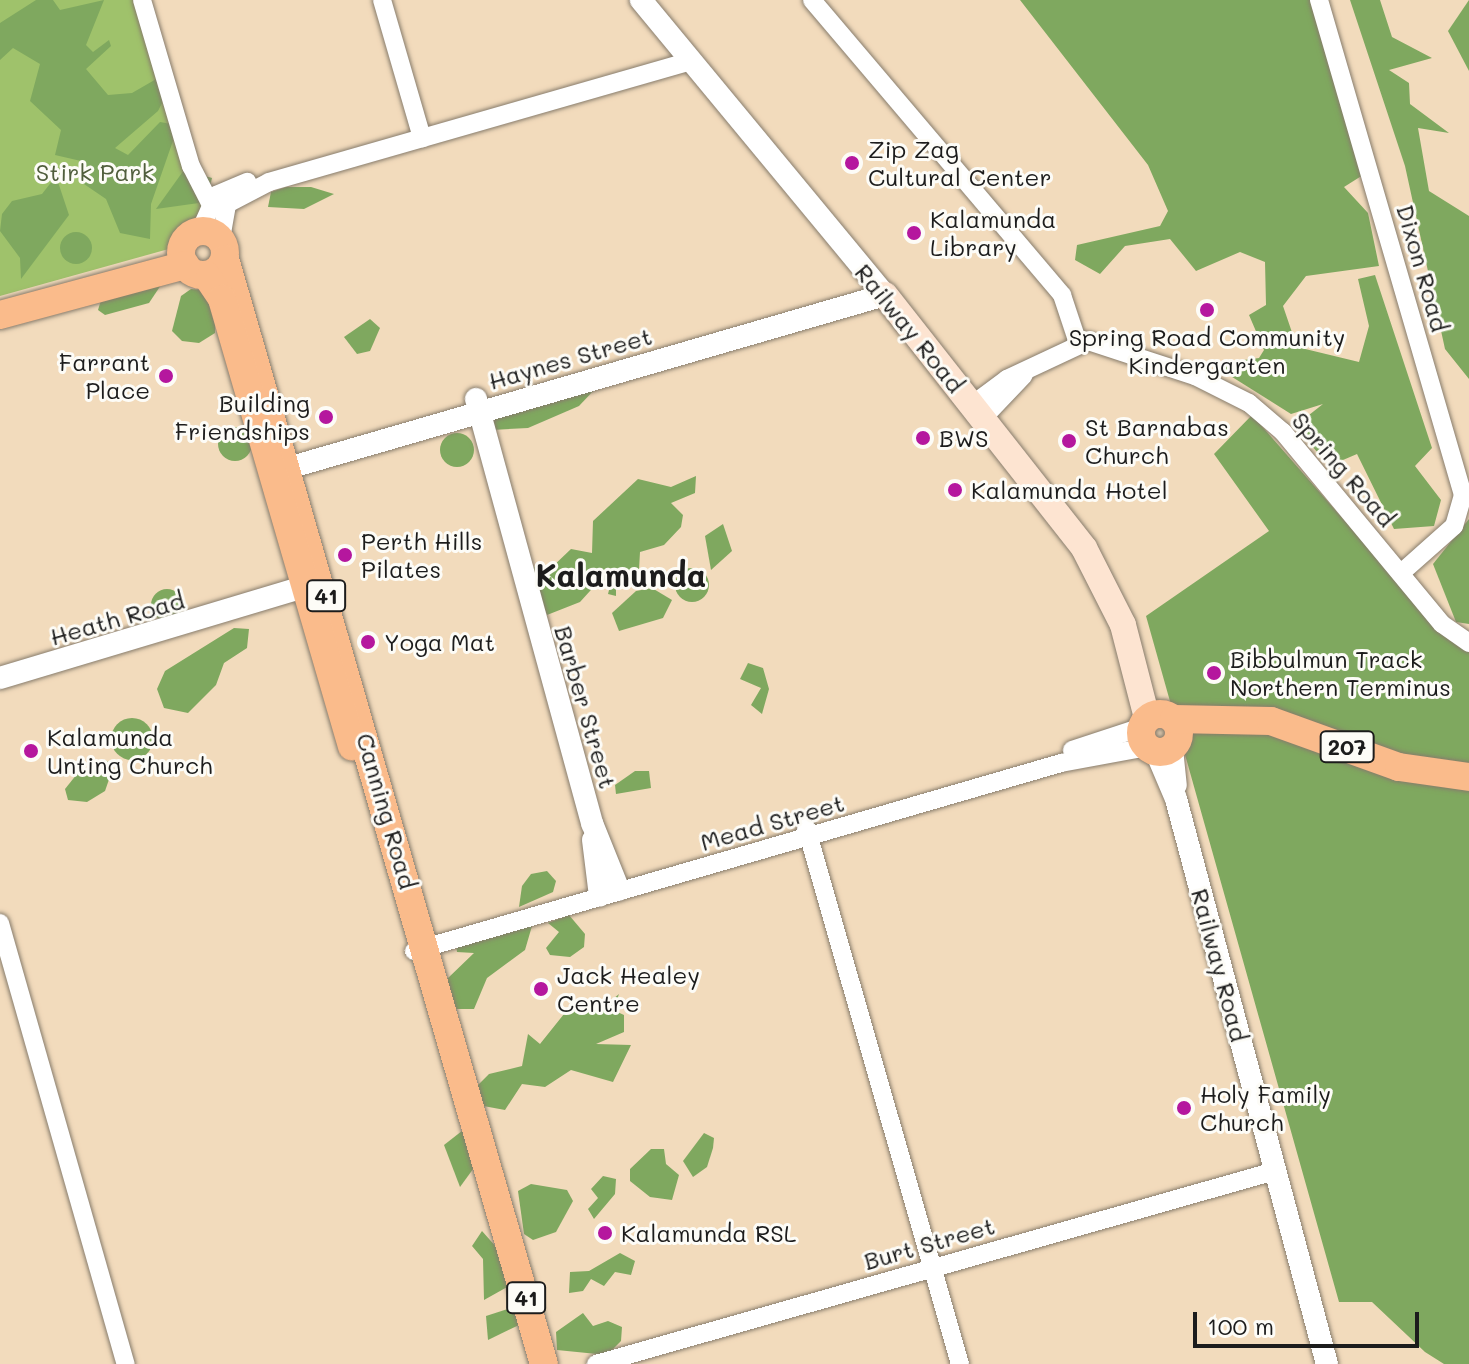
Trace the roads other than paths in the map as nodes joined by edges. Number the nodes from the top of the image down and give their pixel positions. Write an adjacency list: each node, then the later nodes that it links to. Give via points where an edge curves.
1 (142, 0): 9 (street, via 191,166)
2 (382, 0): 7 (street)
3 (641, 0): 6 (street, Railway Road)
4 (812, 0): 14 (street, via 1062,295)
5 (1319, 0): 18 (street, Dixon Road, via 1463,495 1454,526)
6 (691, 61): 7 (street); 11 (street, Railway Road)
7 (422, 138): 8 (street)
8 (269, 182): 9 (street, via 230,187); 10 (street, via 227,204)
9 (210, 203): 10 (street)
10 (203, 252): 12 (main road); 17 (main road, Canning Road / 41)
11 (877, 286): 15 (street, Haynes Street, via 796,315); 16 (main road, Railway Road)
12 (17, 297): 13 (main road)
13 (0, 315)
14 (1078, 343): 16 (street, via 1024,375); 18 (street, Spring Road, via 1111,343 1249,403 1308,459)
15 (470, 407): 17 (street, Haynes Street); 25 (street, Barber Street)
16 (977, 412): 22 (main road, Railway Road, via 1084,548 1143,679)
17 (277, 463): 19 (main road, Canning Road / 41)
18 (1401, 573): 20 (street, Spring Road, via 1442,624)
19 (314, 592): 21 (street, Heath Road, via 269,613 247,608); 27 (main road, Canning Road / 41)
20 (1469, 643)
21 (0, 678)
22 (1160, 734): 23 (main road, 207, via 1226,718 1271,721 1399,767); 24 (street, Mead Street / 207); 29 (street, Railway Road)
23 (1469, 777)
24 (808, 832): 25 (street, Mead Street / 207); 30 (street)
25 (609, 888): 27 (street, Mead Street / 207)
26 (0, 923): 28 (street)
27 (417, 944): 32 (main road, Canning Road / 41); 33 (main road, Canning Road / 41)
28 (7, 978): 31 (street)
29 (1275, 1171): 30 (street, Burt Street); 36 (street, Railway Road)
30 (932, 1266): 34 (street, Burt Street); 35 (street)
31 (126, 1364)
32 (527, 1364)
33 (544, 1364)
34 (596, 1364)
35 (960, 1364)
36 (1327, 1364)

